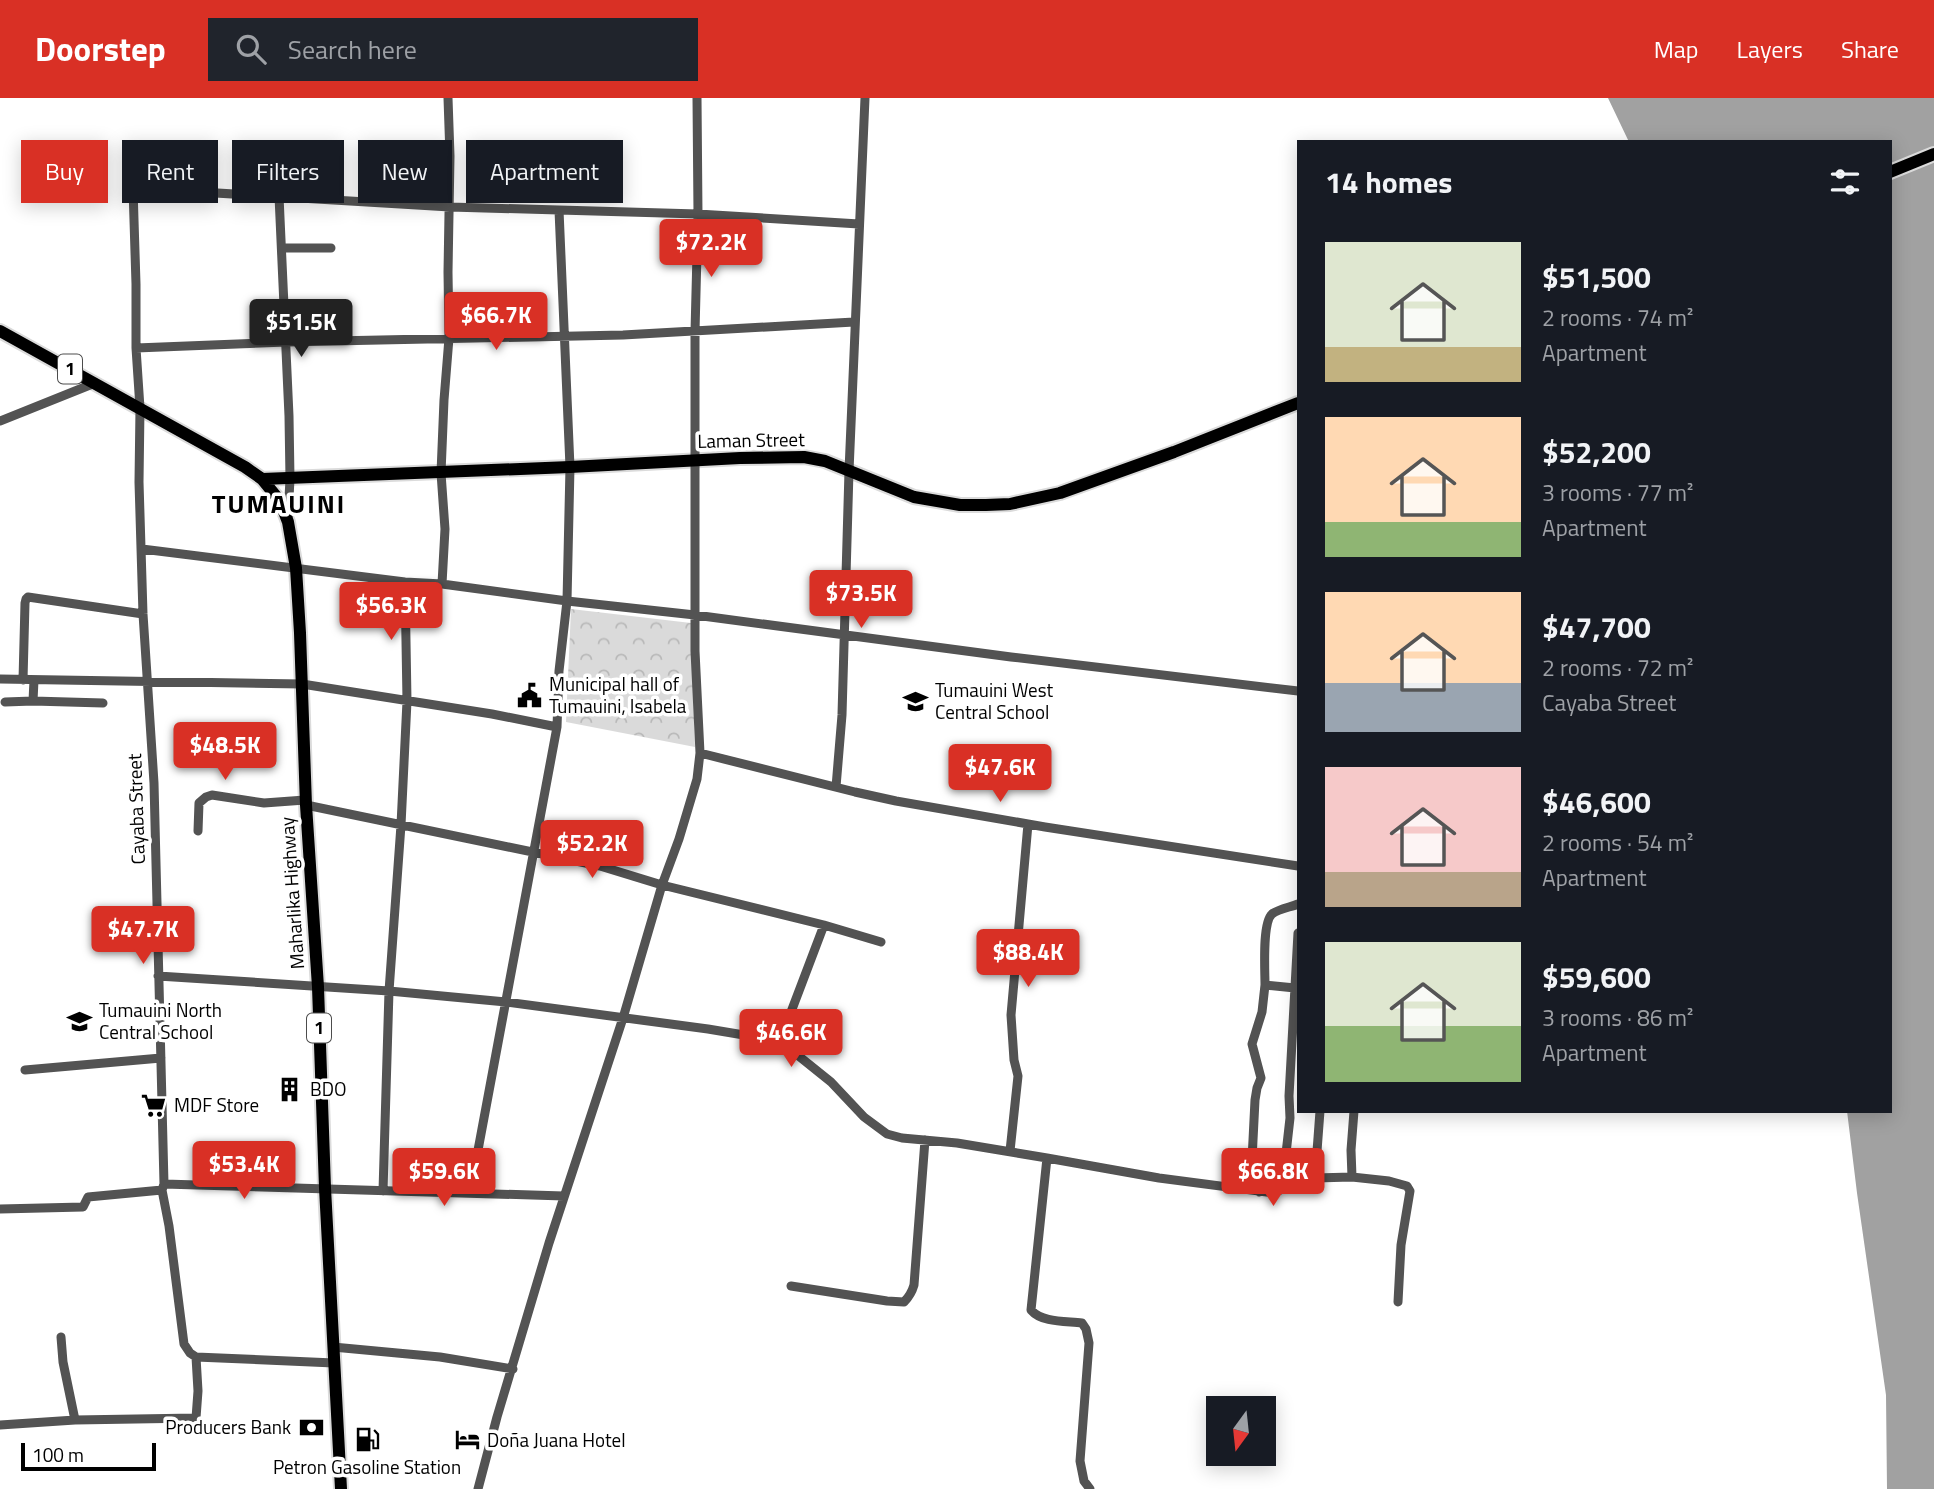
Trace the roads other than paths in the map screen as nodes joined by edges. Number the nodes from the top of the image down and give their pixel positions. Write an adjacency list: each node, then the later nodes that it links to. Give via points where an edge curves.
1 (448, 98): 9 (street)
2 (696, 98): 11 (street)
3 (865, 98): 12 (street)
4 (1934, 154): 5 (main road)
5 (1892, 171)
6 (232, 193): 21 (street, Cayaba Street, via 133,188)
7 (344, 200): 9 (street)
8 (279, 203): 14 (street)
9 (450, 207): 10 (street); 19 (street)
10 (559, 210): 11 (street); 18 (street)
11 (698, 214): 12 (street); 17 (street)
12 (859, 224): 15 (street)
13 (331, 247): 14 (street)
14 (282, 248): 20 (street)
15 (855, 322): 17 (street); 28 (street)
16 (0, 331): 22 (main road, Maharlika Highway / 1)
17 (695, 332): 18 (street); 26 (street)
18 (564, 335): 19 (street); 27 (street)
19 (449, 338): 20 (street); 29 (street)
20 (286, 342): 21 (street); 31 (street)
21 (136, 348): 24 (street, Cayaba Street)
22 (95, 383): 24 (main road, Maharlika Highway / 1); 25 (street)
23 (1297, 403): 28 (main road, Laman Street, via 1038,499 960,505 936,502)
24 (140, 408): 30 (main road, Maharlika Highway / 1); 33 (street, Cayaba Street)
25 (0, 421)
26 (696, 460): 27 (main road, Laman Street); 28 (main road, Laman Street, via 804,457); 39 (street)
27 (570, 467): 29 (main road, Laman Street); 37 (street)
28 (849, 471): 40 (street)
29 (441, 473): 31 (main road, Laman Street); 36 (street)
30 (262, 479): 31 (main road, Laman Street); 32 (main road, Maharlika Highway / 1, via 280,501)
31 (290, 479): 32 (street)
32 (288, 522): 34 (main road, Maharlika Highway / 1)
33 (142, 549): 34 (street); 38 (street, Cayaba Street)
34 (296, 568): 35 (street); 45 (main road, Maharlika Highway / 1)
35 (405, 582): 36 (street); 48 (street)
36 (442, 584): 37 (street)
37 (567, 601): 39 (street); 51 (street)
38 (143, 614): 42 (street, via 28,597 24,603); 44 (street, Cayaba Street)
39 (695, 615): 40 (street); 52 (street)
40 (846, 636): 46 (street); 53 (street)
41 (0, 679): 42 (street)
42 (23, 680): 43 (street)
43 (34, 680): 44 (street); 47 (street)
44 (147, 681): 45 (street); 65 (street, Cayaba Street)
45 (302, 684): 48 (street); 54 (main road, Maharlika Highway / 1)
46 (1297, 691)
47 (33, 701): 49 (street); 50 (street)
48 (407, 701): 51 (street); 56 (street)
49 (5, 702)
50 (103, 703)
51 (557, 727): 58 (street)
52 (700, 753): 53 (street); 60 (street, via 693,796)
53 (836, 788): 55 (street)
54 (306, 803): 56 (street); 57 (street, via 264,803 212,795 199,803); 67 (main road, Maharlika Highway / 1)
55 (1027, 824): 59 (street); 79 (street, via 1011,1016 1018,1076)
56 (401, 825): 58 (street); 69 (street)
57 (198, 831)
58 (533, 853): 60 (street, via 600,866); 70 (street)
59 (1297, 866)
60 (662, 885): 62 (street); 71 (street)
61 (1297, 904): 66 (street, via 1270,916)
62 (824, 925): 63 (street); 73 (street)
63 (881, 942)
64 (1297, 951): 68 (street)
65 (158, 976): 67 (street); 74 (street, Cayaba Street)
66 (1265, 985): 68 (street); 87 (street, via 1252,1044 1261,1078 1252,1152)
67 (318, 987): 69 (street); 84 (main road, Maharlika Highway / 1)
68 (1295, 988): 72 (street)
69 (389, 991): 70 (street); 86 (street)
70 (506, 1002): 71 (street); 88 (street)
71 (622, 1017): 73 (street); 89 (street)
72 (1296, 1032): 85 (street)
73 (780, 1041): 78 (street, via 887,1134)
74 (161, 1058): 75 (street); 83 (street, Cayaba Street)
75 (25, 1070)
76 (1320, 1113): 82 (street)
77 (1354, 1113): 81 (street)
78 (925, 1140): 79 (street); 91 (street, via 914,1284 909,1297 904,1302 887,1301)
79 (1010, 1151): 80 (street)
80 (1047, 1158): 87 (street); 102 (street, via 1031,1310 1086,1329 1080,1461)
81 (1352, 1177): 82 (street); 92 (street, via 1401,1184 1410,1191)
82 (1315, 1178): 85 (street)
83 (163, 1187): 84 (street); 90 (street, via 88,1196 83,1207); 95 (street, Cayaba Street, via 184,1344)
84 (325, 1188): 86 (street); 94 (main road, Maharlika Highway / 1)
85 (1282, 1189): 87 (street)
86 (383, 1191): 88 (street)
87 (1259, 1192)
88 (470, 1193): 89 (street)
89 (564, 1196): 97 (street)
90 (0, 1209)
91 (791, 1286)
92 (1398, 1302)
93 (61, 1337): 98 (street)
94 (333, 1347): 96 (main road, Maharlika Highway / 1); 97 (street)
95 (196, 1357): 96 (street); 98 (street, via 196,1418)
96 (334, 1363): 100 (main road, Maharlika Highway / 1)
97 (513, 1368): 101 (street)
98 (75, 1420): 99 (street)
99 (0, 1425)
100 (341, 1489)
101 (478, 1489)
102 (1090, 1489)

